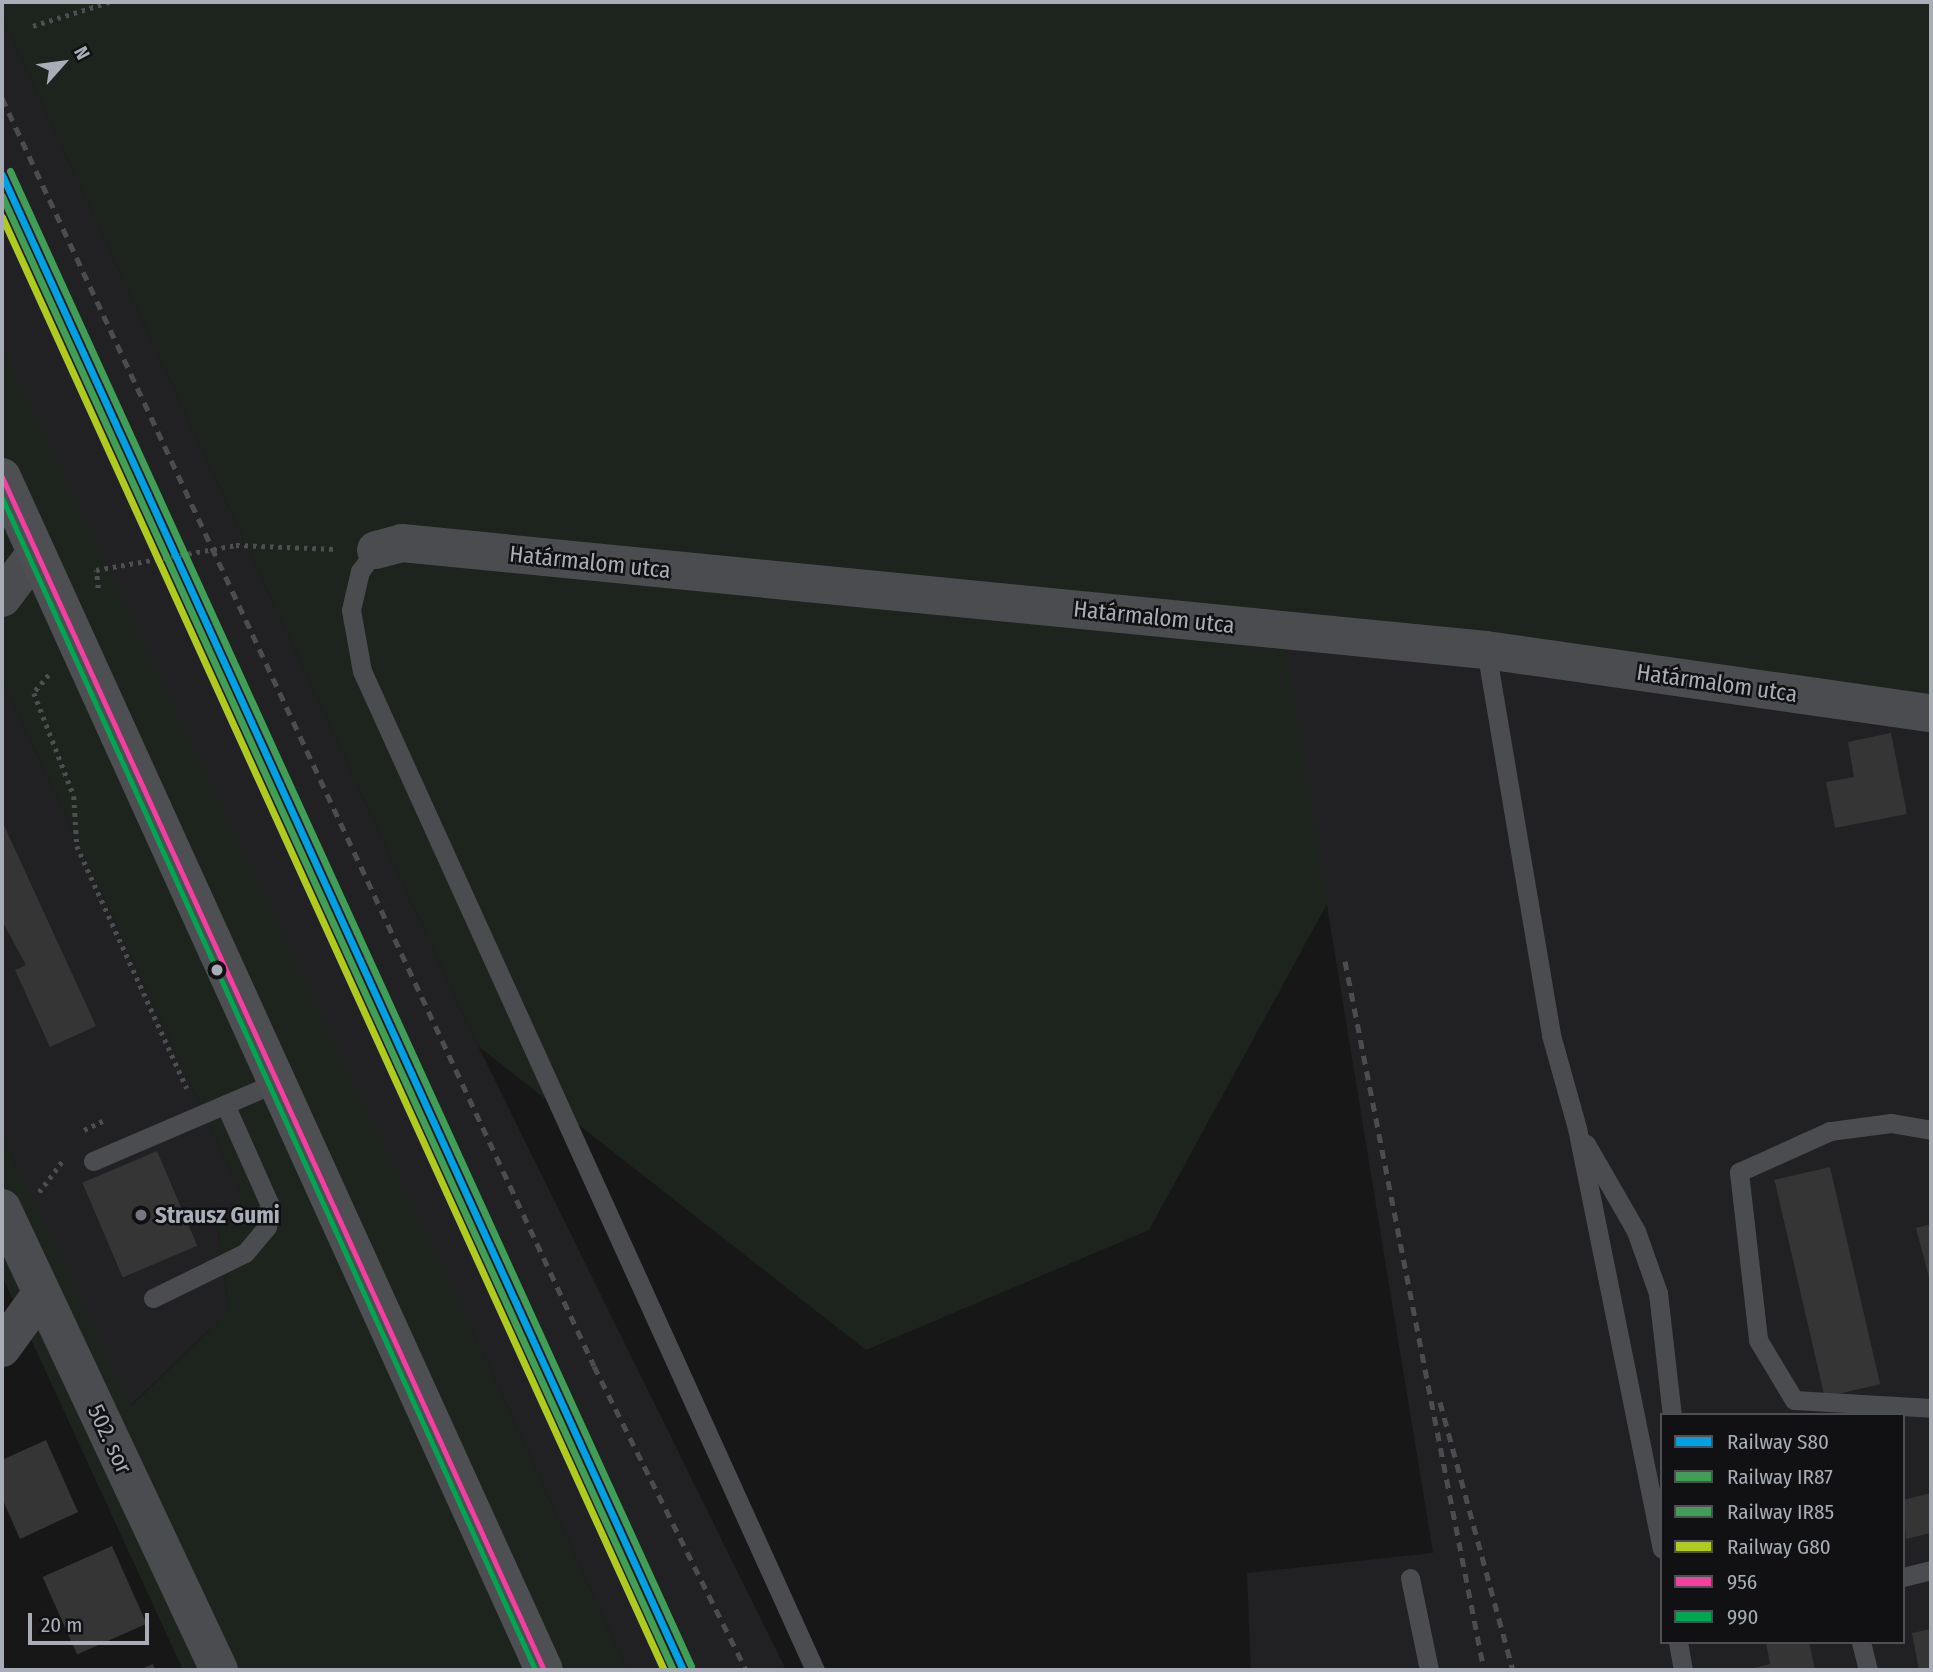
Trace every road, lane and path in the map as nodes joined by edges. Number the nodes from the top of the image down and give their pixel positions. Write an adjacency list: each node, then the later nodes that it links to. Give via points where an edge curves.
1 (109, 2): 2 (path)
2 (33, 26)
3 (2, 477): 5 (main road)
4 (376, 550): 6 (path, via 236,545 96,570); 9 (street, Határmalom utca, via 402,543); 34 (lane, via 360,571 351,610 362,671)
5 (19, 561): 7 (street); 8 (main road)
6 (99, 594)
7 (2, 598)
8 (75, 642): 11 (main road); 12 (path, via 34,693 74,796 77,846 187,1089)
9 (1486, 650): 10 (street, Határmalom utca); 15 (lane, via 1551,1035)
10 (1931, 713)
11 (273, 1084): 13 (lane); 33 (main road)
12 (174, 1093)
13 (225, 1104): 19 (lane); 22 (lane, via 269,1203 267,1227 245,1253)
14 (112, 1117): 17 (path, via 87,1126)
15 (1577, 1128): 25 (lane, via 1636,1231 1658,1293); 26 (lane)
16 (1931, 1130): 24 (lane, via 1891,1123 1830,1131 1739,1172 1758,1340 1794,1401)
17 (80, 1136)
18 (72, 1147): 20 (path)
19 (93, 1161)
20 (7, 1219): 21 (street, 502. sor)
21 (41, 1294): 23 (street); 32 (street, 502. sor)
22 (153, 1298)
23 (2, 1348)
24 (1931, 1408)
25 (1672, 1413)
26 (1660, 1525)
27 (1931, 1570): 28 (lane)
28 (1905, 1576)
29 (1410, 1578): 35 (lane)
30 (1678, 1644): 36 (lane)
31 (1862, 1644): 37 (lane)
32 (219, 1670)
33 (544, 1670)
34 (815, 1670)
35 (1429, 1670)
36 (1683, 1670)
37 (1868, 1670)

